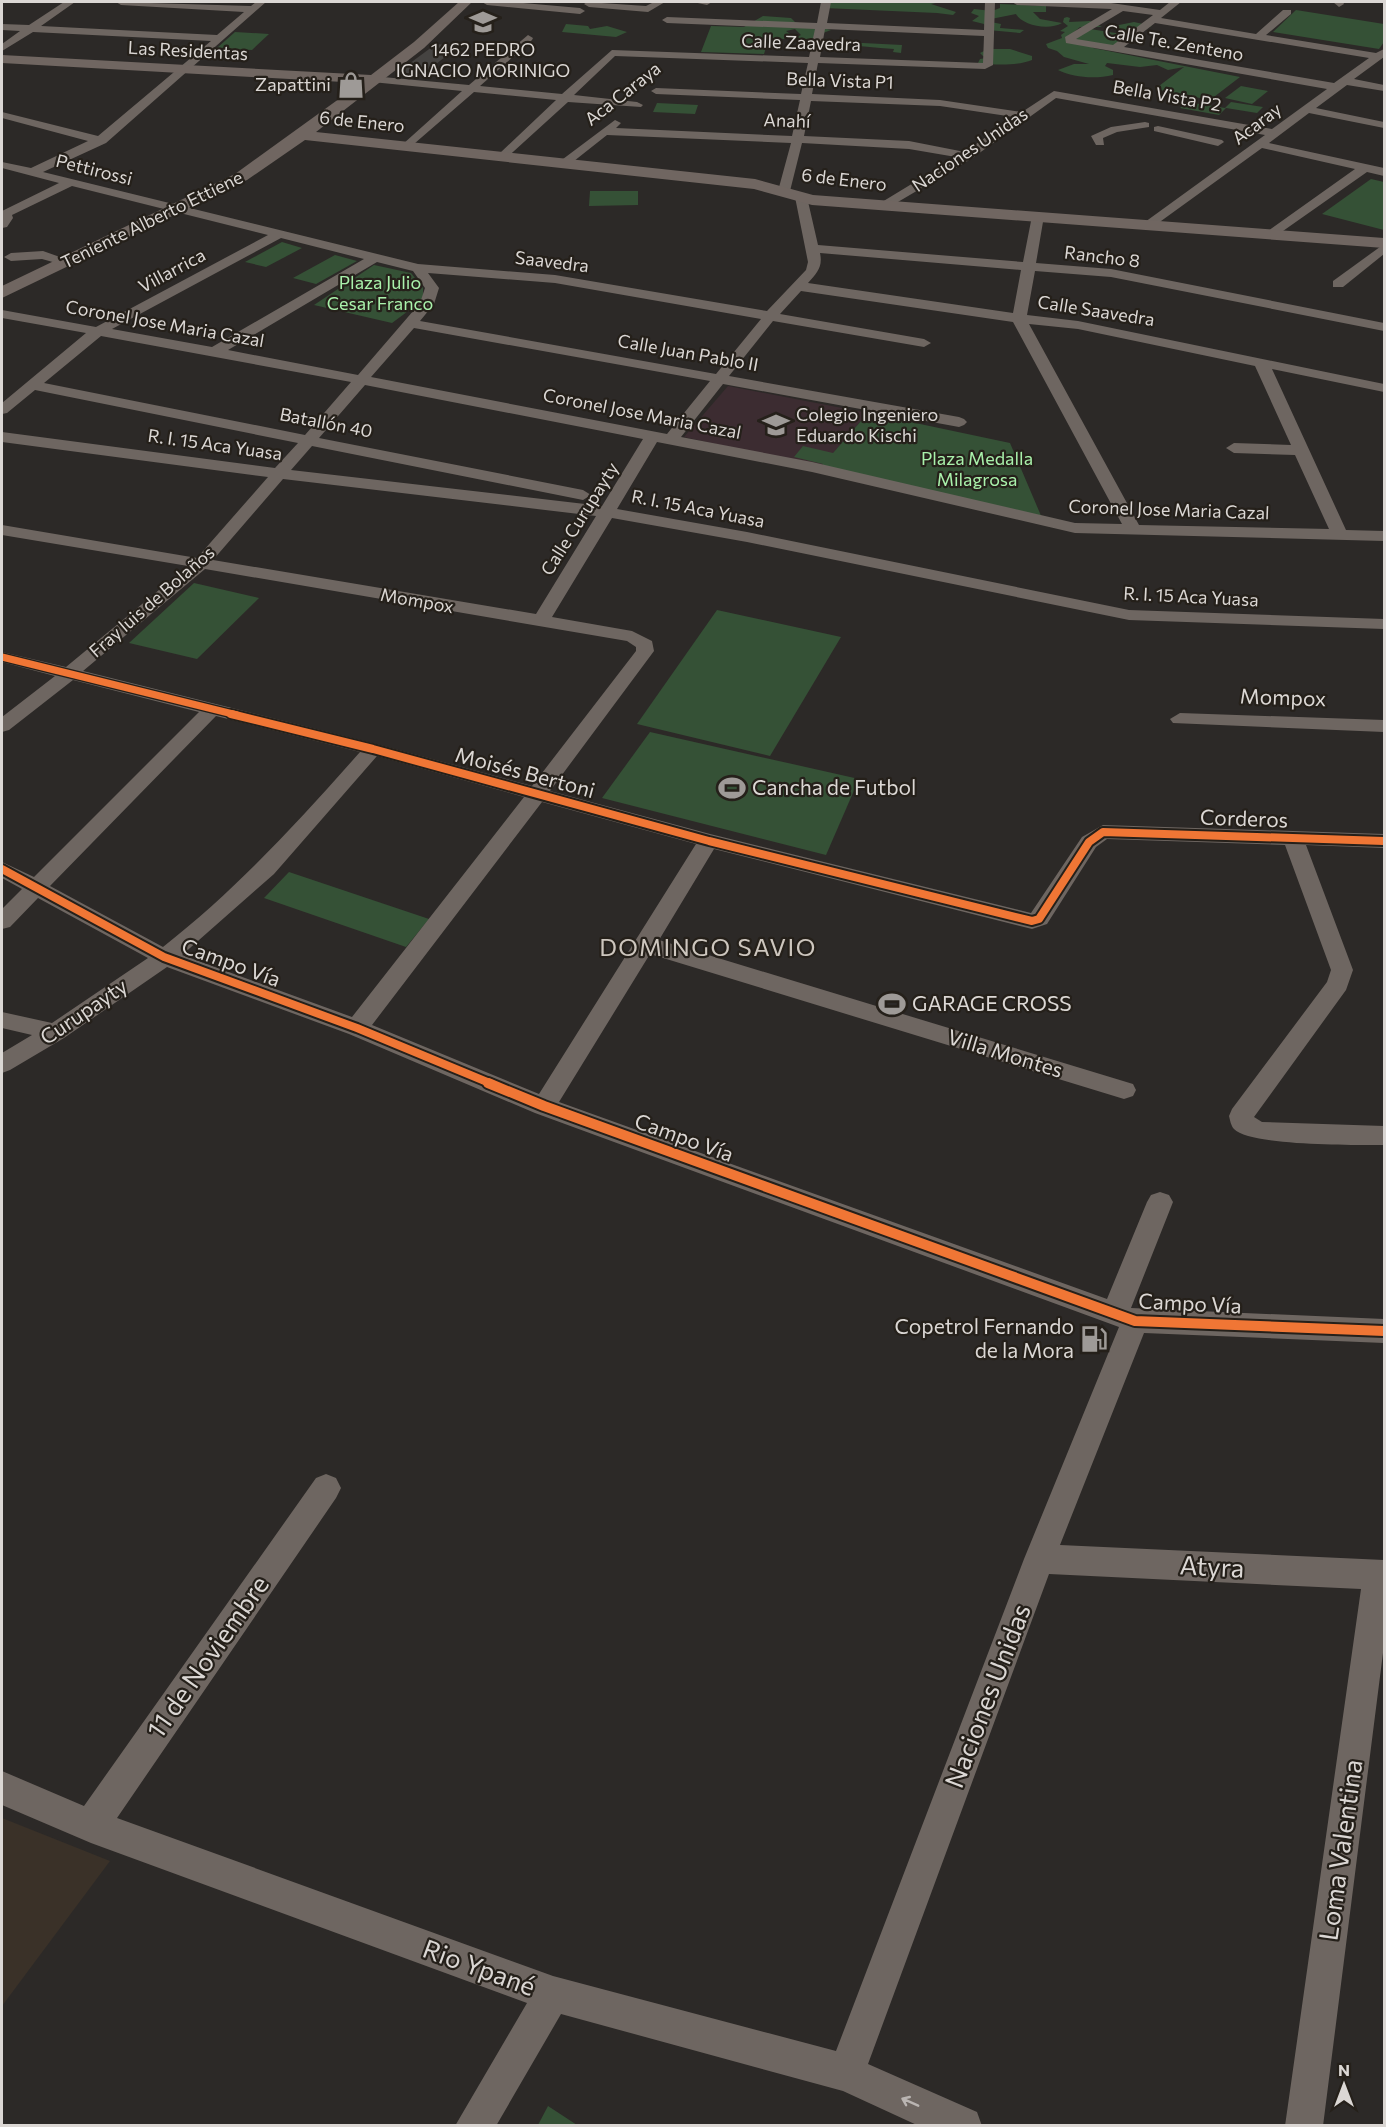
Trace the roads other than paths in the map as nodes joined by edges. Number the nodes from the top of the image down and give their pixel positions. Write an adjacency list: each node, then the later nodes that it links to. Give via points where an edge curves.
1 (70, 2): 20 (street)
2 (121, 2): 13 (street)
3 (466, 2): 33 (main road, Teniente Alberto Ettiene, via 432,35)
4 (487, 2): 12 (street, via 585,14)
5 (660, 2): 12 (street, via 648,9)
6 (698, 2): 7 (street)
7 (708, 2)
8 (826, 2): 19 (street)
9 (990, 2): 21 (street)
10 (1017, 2): 14 (street)
11 (1176, 2): 16 (street)
12 (590, 3)
13 (256, 5): 23 (street)
14 (1122, 7): 16 (street); 26 (street, Calle Te. Zenteno, via 1069,39)
15 (1287, 12): 22 (street)
16 (1157, 17): 22 (street); 26 (street)
17 (667, 20): 19 (street)
18 (2, 27): 20 (street)
19 (820, 27): 21 (street); 30 (street)
20 (30, 29): 23 (street); 25 (street)
21 (988, 33): 30 (street, Calle Zaavedra, via 988,65)
22 (1258, 37): 27 (street)
23 (217, 38): 32 (street)
24 (528, 38): 36 (street)
25 (2, 48)
26 (1115, 49): 35 (street, Calle Te. Zenteno)
27 (1382, 54): 35 (street, Acaray)
28 (704, 56): 30 (street, Calle Zaavedra); 31 (street, Aca Caraya); 40 (street, Calle Zaavedra, via 612,53)
29 (2, 59): 32 (main road, Las Residentas)
30 (812, 60): 41 (street)
31 (688, 67)
32 (183, 69): 33 (main road, Las Residentas); 53 (street)
33 (372, 79): 36 (street); 51 (main road, Teniente Alberto Ettiene)
34 (672, 79): 38 (street, Aca Caraya)
35 (1341, 84): 37 (street, Calle Te. Zenteno); 43 (street, Acaray)
36 (472, 88): 40 (street); 57 (street)
37 (1384, 88)
38 (656, 91): 41 (street, Bella Vista P1); 42 (street, Aca Caraya)
39 (1054, 94): 45 (street, Naciones Unidas); 46 (street, Bella Vista P2)
40 (564, 98): 42 (street); 58 (street)
41 (805, 98): 45 (street, Bella Vista P1, via 940,103); 52 (street)
42 (637, 105): 49 (street, Aca Caraya)
43 (1306, 109): 48 (street); 50 (street, Acaray)
44 (2, 115): 53 (street)
45 (1022, 115): 59 (street, Naciones Unidas)
46 (1168, 115): 47 (street); 50 (street, Bella Vista P2)
47 (1145, 125): 54 (street); 55 (street, via 1103,133 1097,136)
48 (1384, 125)
49 (604, 132): 52 (street, Anahí); 60 (street, Aca Caraya)
50 (1274, 133): 56 (street, Acaray)
51 (302, 135): 57 (main road, 6 de Enero); 69 (main road, Teniente Alberto Ettiene, via 241,177)
52 (797, 139): 59 (street, Anahí, via 909,145); 66 (street)
53 (102, 141): 64 (street)
54 (1218, 142)
55 (1101, 143)
56 (1260, 144): 62 (street); 72 (street, Acaray)
57 (407, 146): 58 (main road, 6 de Enero)
58 (504, 156): 60 (main road, 6 de Enero)
59 (968, 156): 68 (street, Naciones Unidas)
60 (565, 162): 66 (main road, 6 de Enero)
61 (2, 165): 64 (street, Pettirossi)
62 (1364, 168): 63 (street); 73 (street)
63 (1384, 172)
64 (31, 173): 65 (street, Pettirossi)
65 (70, 182): 69 (street, Pettirossi); 71 (street)
66 (784, 190): 67 (main road, 6 de Enero)
67 (801, 197): 68 (main road, 6 de Enero); 76 (street)
68 (886, 205): 70 (main road, 6 de Enero)
69 (178, 209): 74 (street, Saavedra); 80 (main road, Teniente Alberto Ettiene)
70 (1038, 216): 72 (main road, 6 de Enero); 81 (street)
71 (3, 217)
72 (1150, 225): 73 (main road, 6 de Enero)
73 (1274, 234): 75 (main road, 6 de Enero)
74 (277, 235): 79 (street, Saavedra); 92 (street, Villarrica)
75 (1384, 243)
76 (812, 248): 81 (street, Rancho 8); 84 (street, via 812,271)
77 (1384, 248): 83 (street)
78 (11, 257): 80 (street, via 43,255)
79 (373, 259): 82 (street, Saavedra); 95 (street)
80 (67, 262): 85 (main road, Teniente Alberto Ettiene)
81 (1030, 267): 89 (street); 91 (street, Rancho 8, via 1111,273)
82 (418, 268): 88 (street, Saavedra, via 555,279); 90 (street, Fray luis de Bolaños, via 429,282 431,295)
83 (1338, 284)
84 (798, 286): 86 (street, Calle Saavedra); 88 (street)
85 (2, 293)
86 (919, 305): 89 (street, Calle Saavedra); 93 (street)
87 (2, 314): 92 (street, Coronel Jose Maria Cazal)
88 (771, 315): 93 (street, Saavedra); 97 (street)
89 (1019, 319): 96 (street, Calle Saavedra, via 1088,327); 112 (street)
90 (410, 323): 97 (street, Calle Juan Pablo II); 98 (street, Fray luis de Bolaños)
91 (1384, 327)
92 (98, 331): 95 (street, Coronel Jose Maria Cazal); 99 (street, Villarrica)
93 (898, 338): 94 (street, Saavedra)
94 (924, 343)
95 (215, 352): 98 (street, Coronel Jose Maria Cazal)
96 (1261, 362): 100 (street, Calle Saavedra); 108 (street)
97 (722, 378): 102 (street, Calle Juan Pablo II); 105 (street)
98 (359, 380): 103 (street, Coronel Jose Maria Cazal); 106 (street, Fray luis de Bolaños)
99 (30, 386): 101 (street, Villarrica); 106 (street, Batallón 40)
100 (1384, 388)
101 (2, 410)
102 (959, 422)
103 (653, 436): 105 (street, Coronel Jose Maria Cazal); 110 (street, Calle Curupayty)
104 (2, 437): 109 (street, R. I. 15 Aca Yuasa)
105 (671, 439): 112 (street, Coronel Jose Maria Cazal, via 923,491 1075,528)
106 (308, 440): 109 (street, Fray luis de Bolaños); 110 (street, Batallón 40)
107 (1234, 448): 108 (street)
108 (1301, 450): 113 (street)
109 (281, 474): 110 (street, R. I. 15 Aca Yuasa); 115 (street, Fray luis de Bolaños)
110 (611, 507): 116 (street, Calle Curupayty); 117 (street, R. I. 15 Aca Yuasa, via 1129,615)
111 (2, 530): 115 (street, Mompox)
112 (1134, 530): 113 (street, Coronel Jose Maria Cazal)
113 (1340, 535): 114 (street, Coronel Jose Maria Cazal)
114 (1384, 536)
115 (201, 564): 116 (street, Mompox); 119 (street, Fray luis de Bolaños)
116 (540, 622): 125 (street, Mompox, via 632,636 640,640 645,651)
117 (1384, 624)
118 (2, 657): 119 (street, Moisés Bertoni)
119 (70, 673): 120 (street, Moisés Bertoni); 122 (street, Fray luis de Bolaños)
120 (212, 709): 124 (street, Moisés Bertoni); 130 (street)
121 (1180, 719): 123 (street, Mompox)
122 (2, 726)
123 (1384, 726)
124 (373, 749): 125 (street, Moisés Bertoni); 134 (street, Curupayty, via 250,884)
125 (534, 794): 127 (street, Moisés Bertoni); 136 (street)
126 (1293, 838): 128 (street, Corderos); 131 (street, Corderos, via 1103,832 1089,842); 141 (street, via 1342,970 1338,984 1241,1116 1243,1123 1259,1131)
127 (709, 841): 131 (street, Moisés Bertoni, via 1032,921); 133 (street)
128 (1384, 841)
129 (2, 869): 130 (street, Campo Vía)
130 (36, 889): 132 (street); 134 (street, Campo Vía)
131 (1039, 919)
132 (2, 922)
133 (645, 944): 139 (street, Villa Montes); 140 (street)
134 (164, 957): 136 (street, Campo Vía); 137 (street, Curupayty)
135 (2, 1020): 137 (street)
136 (357, 1028): 140 (street, Campo Vía)
137 (56, 1032): 138 (street, Curupayty)
138 (2, 1064)
139 (1124, 1090)
140 (543, 1106): 143 (street, Campo Vía)
141 (1384, 1136)
142 (1160, 1202): 143 (street, Naciones Unidas)
143 (1125, 1318): 144 (street, Campo Vía); 146 (street, Naciones Unidas)
144 (1384, 1331)
145 (326, 1488): 149 (street, 11 de Noviembre)
146 (1039, 1559): 147 (street, Atyra); 151 (street, Naciones Unidas)
147 (1381, 1575): 154 (street, Loma Valentina)
148 (2, 1788): 149 (street, Rio Ypané)
149 (91, 1826): 150 (street, Rio Ypané)
150 (553, 1994): 151 (street, Rio Ypané); 152 (street)
151 (846, 2073): 153 (street, Rio Ypané, one-way to 151)
152 (474, 2126)
153 (963, 2126)
154 (1305, 2126)

